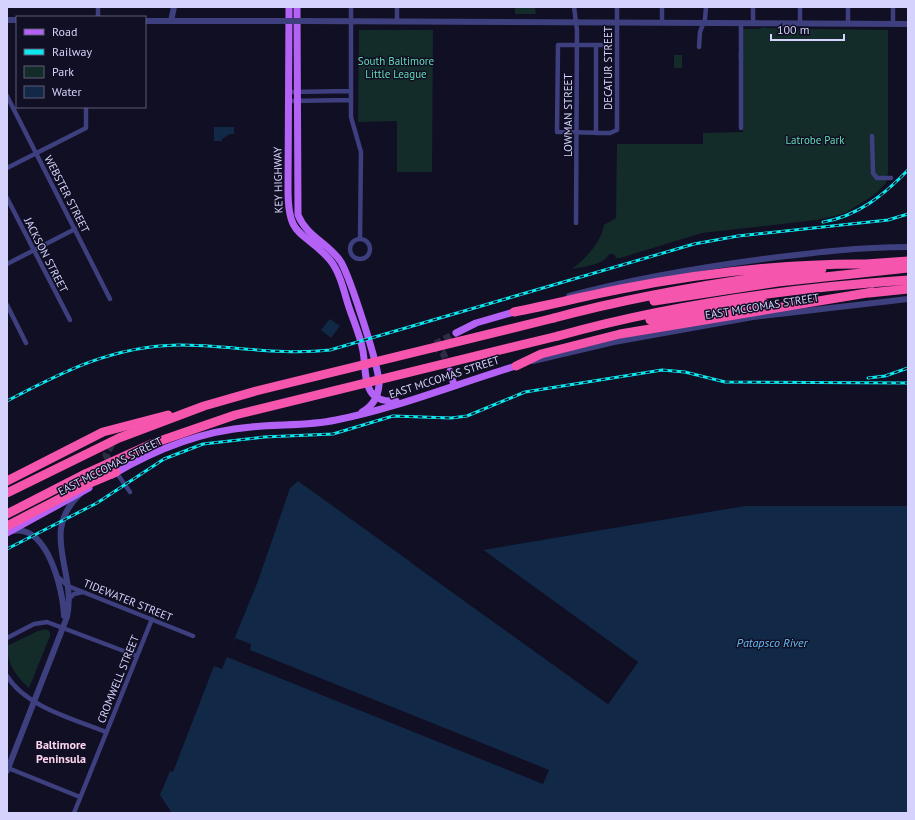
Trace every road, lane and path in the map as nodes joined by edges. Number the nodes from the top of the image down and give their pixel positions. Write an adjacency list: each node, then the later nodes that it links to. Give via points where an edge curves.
1 (174, 7): 15 (street)
2 (289, 7): 33 (main road, KEY HIGHWAY)
3 (297, 7): 34 (main road, KEY HIGHWAY)
4 (351, 7): 16 (street)
5 (397, 7): 17 (street)
6 (574, 7): 18 (street, LOWMAN STREET)
7 (617, 7): 19 (street, DECATUR STREET)
8 (662, 7): 20 (street)
9 (706, 7): 21 (street)
10 (753, 7): 23 (street)
11 (800, 7): 24 (street)
12 (848, 7): 25 (street)
13 (893, 7): 26 (street)
14 (146, 21): 15 (street)
15 (171, 21): 16 (street, bridge)
16 (350, 22): 17 (street); 32 (street)
17 (398, 22): 18 (street)
18 (575, 22): 19 (street); 28 (street, LOWMAN STREET)
19 (617, 23): 20 (street); 42 (street, DECATUR STREET, via 617,130)
20 (662, 23): 21 (street)
21 (704, 23): 22 (street); 31 (street, via 700,32)
22 (741, 23): 23 (street); 40 (street)
23 (753, 23): 24 (street)
24 (800, 23): 25 (street)
25 (848, 24): 26 (street)
26 (893, 24): 27 (street)
27 (908, 24)
28 (577, 45): 29 (street); 41 (street, LOWMAN STREET); 41 (street, via 558,45 557,132)
29 (596, 45): 30 (street); 42 (street)
30 (606, 45)
31 (699, 47)
32 (351, 91): 34 (street); 36 (street)
33 (289, 92): 34 (street); 37 (main road, KEY HIGHWAY)
34 (297, 92): 38 (main road, KEY HIGHWAY)
35 (7, 96): 44 (street, WEBSTER STREET)
36 (350, 100): 38 (street); 50 (street, via 351,122 361,152)
37 (289, 101): 38 (street); 72 (main road, KEY HIGHWAY, via 290,218 296,229 325,254 339,274 363,351 365,382)
38 (297, 101): 72 (main road, KEY HIGHWAY, via 298,215 304,228 337,257 347,276 378,375)
39 (86, 108): 44 (street, via 86,128)
40 (741, 128)
41 (577, 133): 42 (street); 48 (street, LOWMAN STREET)
42 (596, 133)
43 (872, 136): 46 (street, via 874,176)
44 (36, 153): 45 (street); 49 (street, WEBSTER STREET)
45 (7, 168)
46 (891, 178)
47 (7, 198): 52 (street, JACKSON STREET)
48 (576, 223)
49 (75, 229): 52 (street); 60 (street, WEBSTER STREET)
50 (360, 239): 50 (street, via 352,242 350,250 352,256 360,260 368,256 371,250 368,242)
51 (908, 247): 63 (street, via 829,251 674,271 612,284)
52 (34, 251): 54 (street); 65 (street, JACKSON STREET)
53 (908, 260): 55 (highway)
54 (7, 264)
55 (871, 264): 63 (highway, via 794,265 698,276 622,288); 64 (highway, via 690,288 607,303)
56 (908, 268): 64 (highway, via 750,285)
57 (908, 280): 67 (highway, via 792,291 707,303 600,324)
58 (908, 289): 59 (highway)
59 (874, 292): 67 (highway, via 714,310); 69 (highway, via 620,334 541,354)
60 (110, 299)
61 (908, 299): 69 (street, EAST MCCOMAS STREET, via 752,317 592,347)
62 (7, 305): 68 (street)
63 (514, 312): 66 (main road)
64 (554, 318): 80 (highway, bridge, via 198,408 114,440)
65 (70, 320)
66 (456, 332)
67 (558, 336): 81 (highway, bridge, via 280,404 201,426 118,458)
68 (26, 343)
69 (516, 366): 71 (main road, EAST MCCOMAS STREET)
70 (450, 371): 71 (main road)
71 (454, 385): 73 (main road, EAST MCCOMAS STREET)
72 (376, 397): 73 (main road, via 390,402); 75 (main road, via 368,408)
73 (404, 401): 75 (main road, EAST MCCOMAS STREET)
74 (168, 415): 77 (highway, via 103,432)
75 (352, 416): 76 (main road, EAST MCCOMAS STREET, via 312,424 251,427 220,432 168,448)
76 (114, 471): 78 (main road, EAST MCCOMAS STREET); 79 (street); 82 (highway)
77 (7, 481)
78 (83, 492): 82 (main road, EAST MCCOMAS STREET); 84 (street, via 68,508 60,529 60,545)
79 (130, 492)
80 (7, 493)
81 (7, 514)
82 (7, 530): 83 (street, via 26,531 34,535 42,545)
83 (58, 578): 84 (street, TIDEWATER STREET); 88 (street, via 64,603)
84 (68, 586): 85 (street, TIDEWATER STREET); 86 (street)
85 (83, 592): 86 (street, via 74,594); 87 (street, TIDEWATER STREET)
86 (69, 599): 88 (street)
87 (152, 619): 89 (street, TIDEWATER STREET); 91 (street, CROMWELL STREET)
88 (64, 627): 90 (street, via 40,622); 91 (street); 93 (street)
89 (193, 636)
90 (7, 638)
91 (137, 656): 94 (street, CROMWELL STREET)
92 (7, 676): 93 (street, via 18,689)
93 (35, 702): 94 (street); 95 (street)
94 (106, 732): 96 (street, CROMWELL STREET)
95 (8, 770): 96 (street)
96 (80, 797): 97 (street, CROMWELL STREET)
97 (74, 813)

